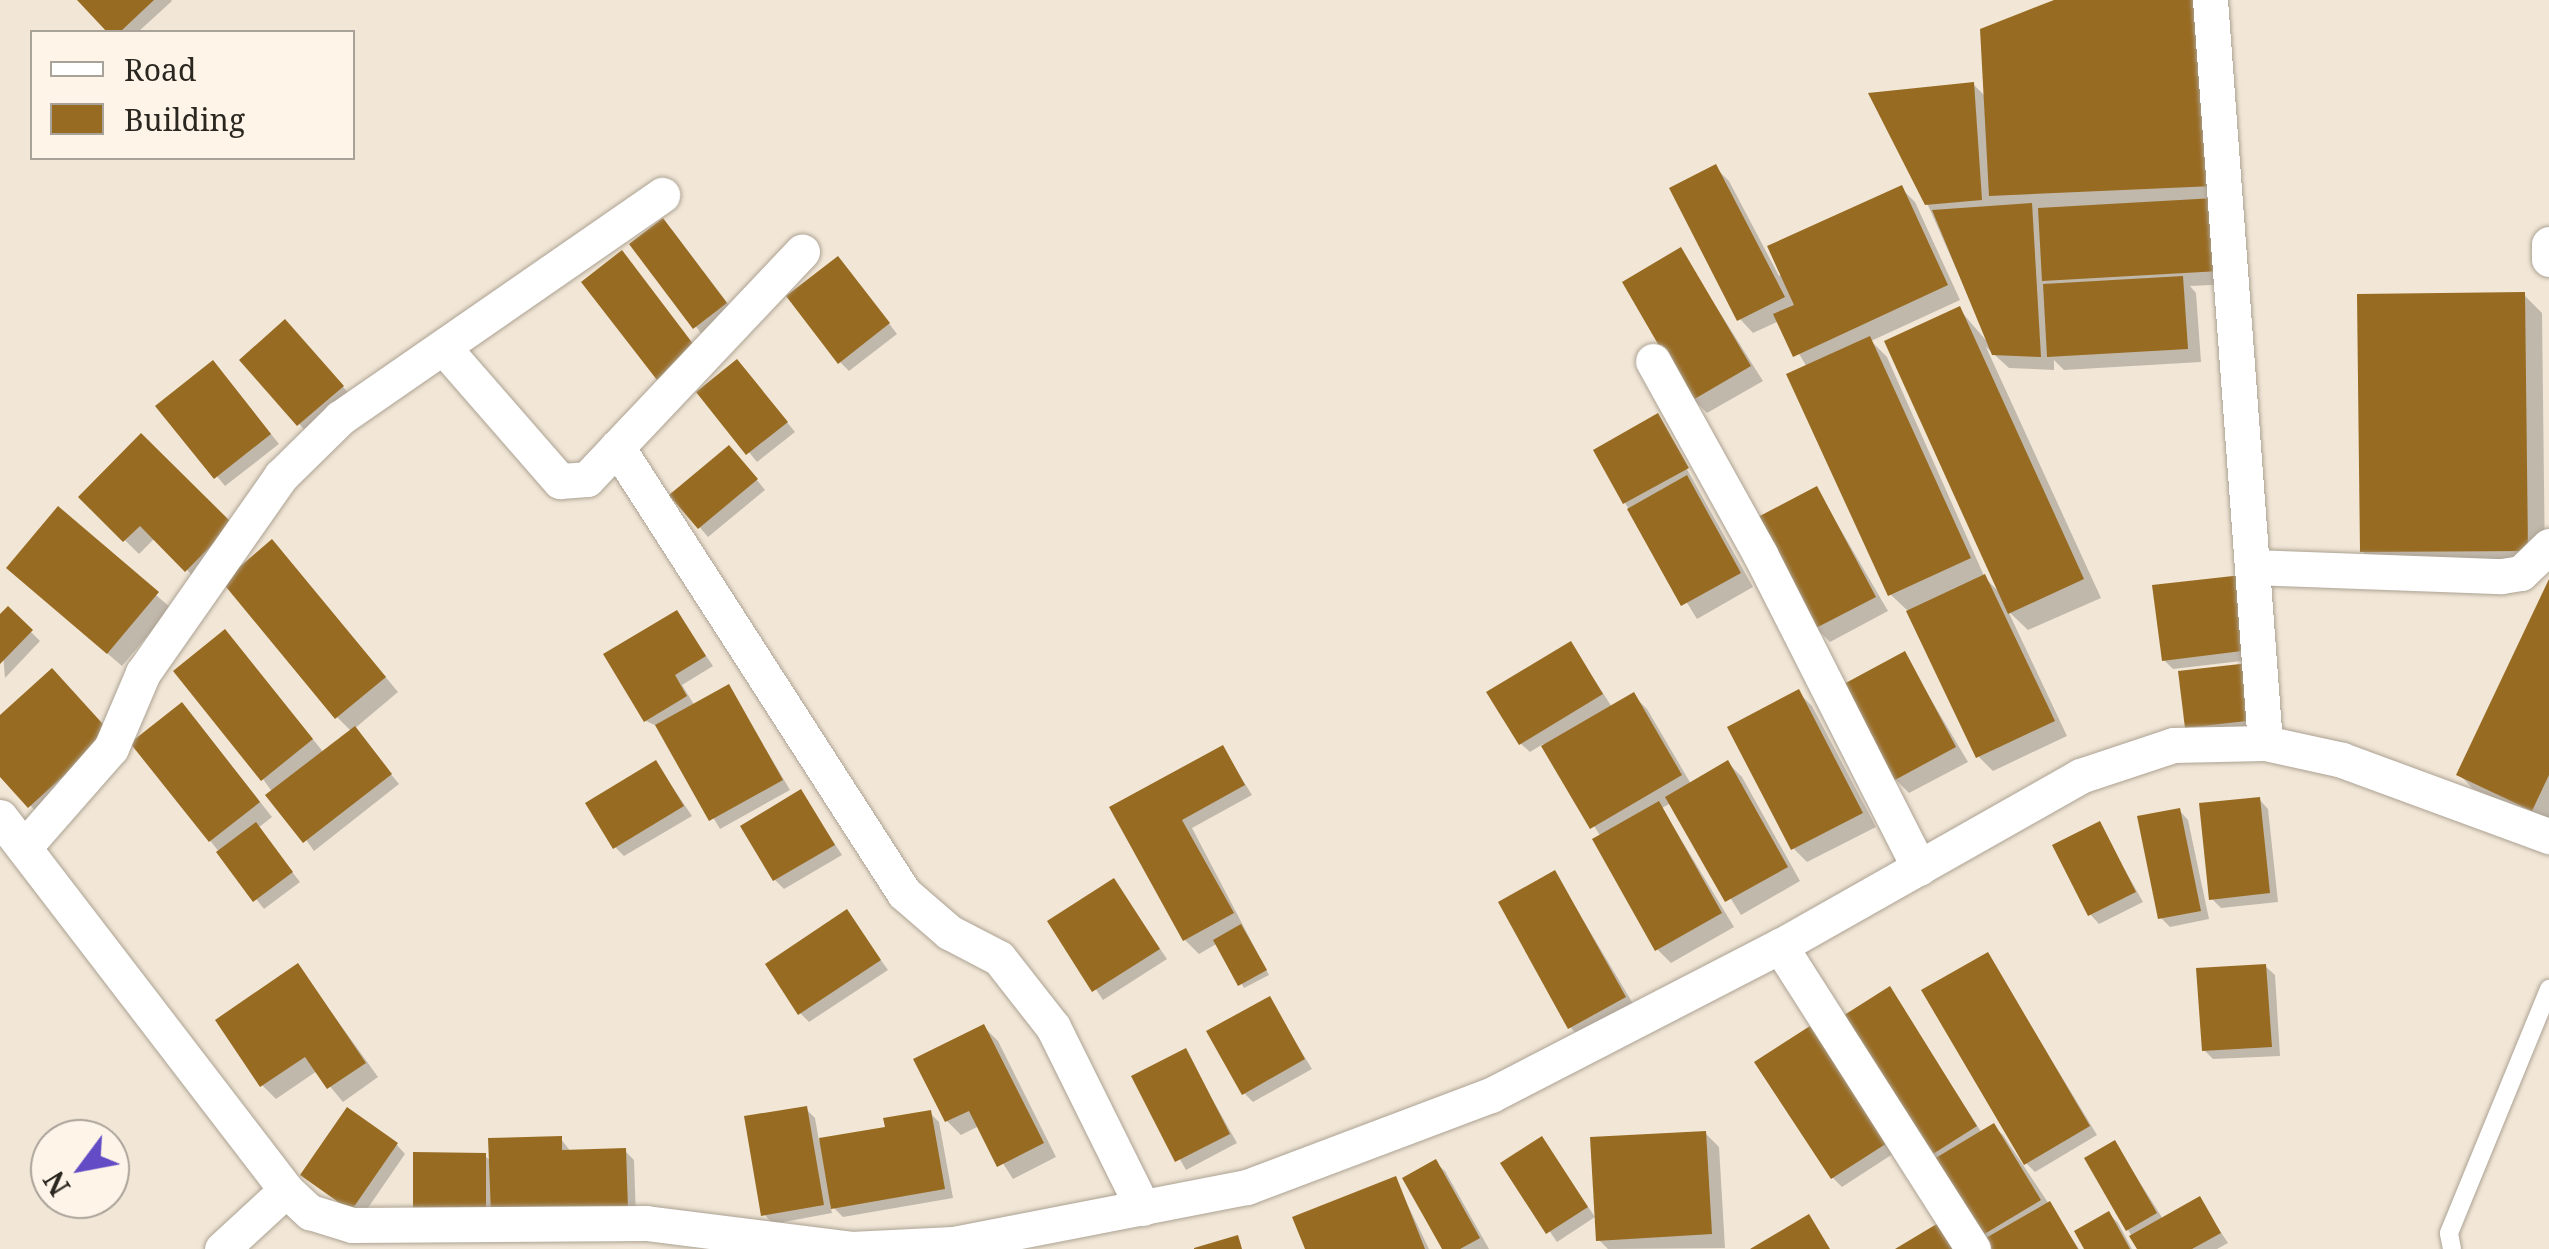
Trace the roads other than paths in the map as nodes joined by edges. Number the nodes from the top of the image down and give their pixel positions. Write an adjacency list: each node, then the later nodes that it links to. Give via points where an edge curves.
1 (2210, 0): 10 (street)
2 (662, 195): 6 (street)
3 (2549, 244): 5 (street)
4 (802, 252): 8 (street)
5 (2549, 258)
6 (443, 347): 8 (street, via 560,481 586,479); 14 (street, via 340,418 280,476 142,673 111,748)
7 (1652, 362): 15 (street, via 1760,554)
8 (617, 447): 19 (street, via 904,893 949,932 999,958 1052,1028)
9 (2549, 546): 10 (street, via 2521,573 2502,576)
10 (2252, 567): 11 (street)
11 (2264, 743): 13 (street, via 2342,760); 15 (street, via 2174,745 2080,776)
12 (0, 817): 14 (street)
13 (2549, 836)
14 (26, 846): 18 (street)
15 (1919, 868): 16 (street)
16 (1780, 946): 19 (street, via 1491,1096 1247,1187); 21 (street)
17 (2549, 990): 22 (lane, via 2449,1233)
18 (286, 1190): 19 (street, via 310,1212 352,1224 646,1223 851,1249 953,1244); 20 (street)
19 (1143, 1208)
20 (222, 1249)
21 (1973, 1249)
22 (2452, 1249)

